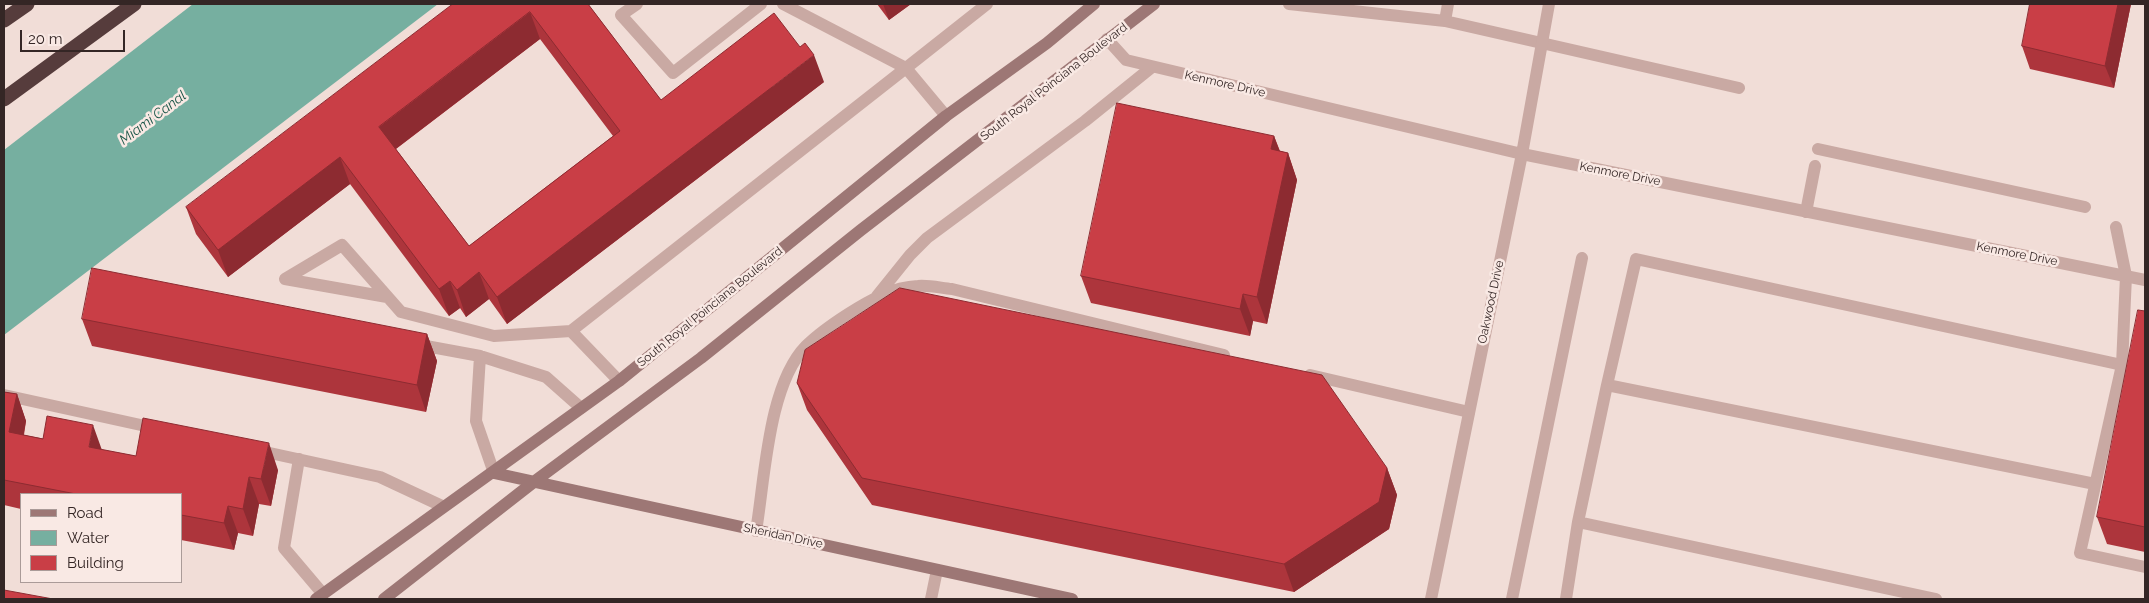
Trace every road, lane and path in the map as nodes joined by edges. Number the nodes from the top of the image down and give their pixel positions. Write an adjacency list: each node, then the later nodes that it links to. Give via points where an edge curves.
1 (27, 4): 12 (highway)
2 (134, 4): 19 (highway)
3 (636, 4): 4 (street, via 621,15 672,73)
4 (761, 4)
5 (783, 4): 17 (street)
6 (987, 4): 17 (street)
7 (1154, 4): 14 (street, South Royal Poinciana Boulevard)
8 (1288, 4): 13 (street)
9 (1448, 4): 13 (street)
10 (1549, 4): 15 (street, Oakwood Drive)
11 (1089, 5): 20 (street, South Royal Poinciana Boulevard, via 1047,42)
12 (4, 20)
13 (1445, 20): 15 (street)
14 (1107, 39): 16 (street, Kenmore Drive, via 1126,60); 47 (street, South Royal Poinciana Boulevard, via 702,358)
15 (1542, 42): 18 (street); 22 (street, Oakwood Drive)
16 (1152, 67): 22 (street, Kenmore Drive); 30 (street, via 927,238)
17 (906, 68): 20 (street); 32 (street)
18 (1739, 88)
19 (4, 99)
20 (946, 116): 38 (street, South Royal Poinciana Boulevard)
21 (1818, 149): 24 (street)
22 (1522, 154): 25 (street, Kenmore Drive); 42 (street, Oakwood Drive)
23 (1815, 166): 25 (street)
24 (2085, 207)
25 (1806, 212): 28 (street, Kenmore Drive)
26 (2116, 227): 28 (street)
27 (1582, 258): 59 (street)
28 (2126, 276): 29 (street, Kenmore Drive); 36 (street)
29 (2145, 280)
30 (877, 296): 35 (street, via 917,286 952,289); 51 (street, via 806,346 786,375 778,398)
31 (387, 297): 31 (street, via 342,245 285,279 304,282); 32 (street, via 401,312 494,336)
32 (571, 331): 38 (street)
33 (403, 341): 34 (street)
34 (480, 356): 41 (street, via 546,377); 46 (street, via 476,421)
35 (1234, 358)
36 (2122, 365): 39 (street, via 1636,260); 48 (street)
37 (1300, 373): 42 (street)
38 (619, 381): 41 (street, South Royal Poinciana Boulevard)
39 (1607, 385): 48 (street); 50 (street)
40 (4, 395): 43 (street)
41 (581, 408): 46 (street, South Royal Poinciana Boulevard)
42 (1469, 412): 58 (street, Oakwood Drive)
43 (175, 432)
44 (242, 447): 45 (street)
45 (299, 459): 49 (street, via 380,477); 54 (street, via 284,548)
46 (494, 473): 47 (street, Sheridan Drive); 49 (street, South Royal Poinciana Boulevard)
47 (535, 482): 51 (street, Sheridan Drive); 55 (street, South Royal Poinciana Boulevard)
48 (2095, 484): 52 (street, via 2080,553)
49 (442, 506): 54 (street, South Royal Poinciana Boulevard)
50 (1578, 522): 60 (street); 61 (street)
51 (756, 530): 53 (street, Sheridan Drive)
52 (2145, 567)
53 (937, 570): 56 (street); 57 (street, Sheridan Drive)
54 (319, 597)
55 (384, 599)
56 (931, 599)
57 (1072, 599)
58 (1431, 599)
59 (1512, 599)
60 (1566, 599)
61 (1936, 599)

